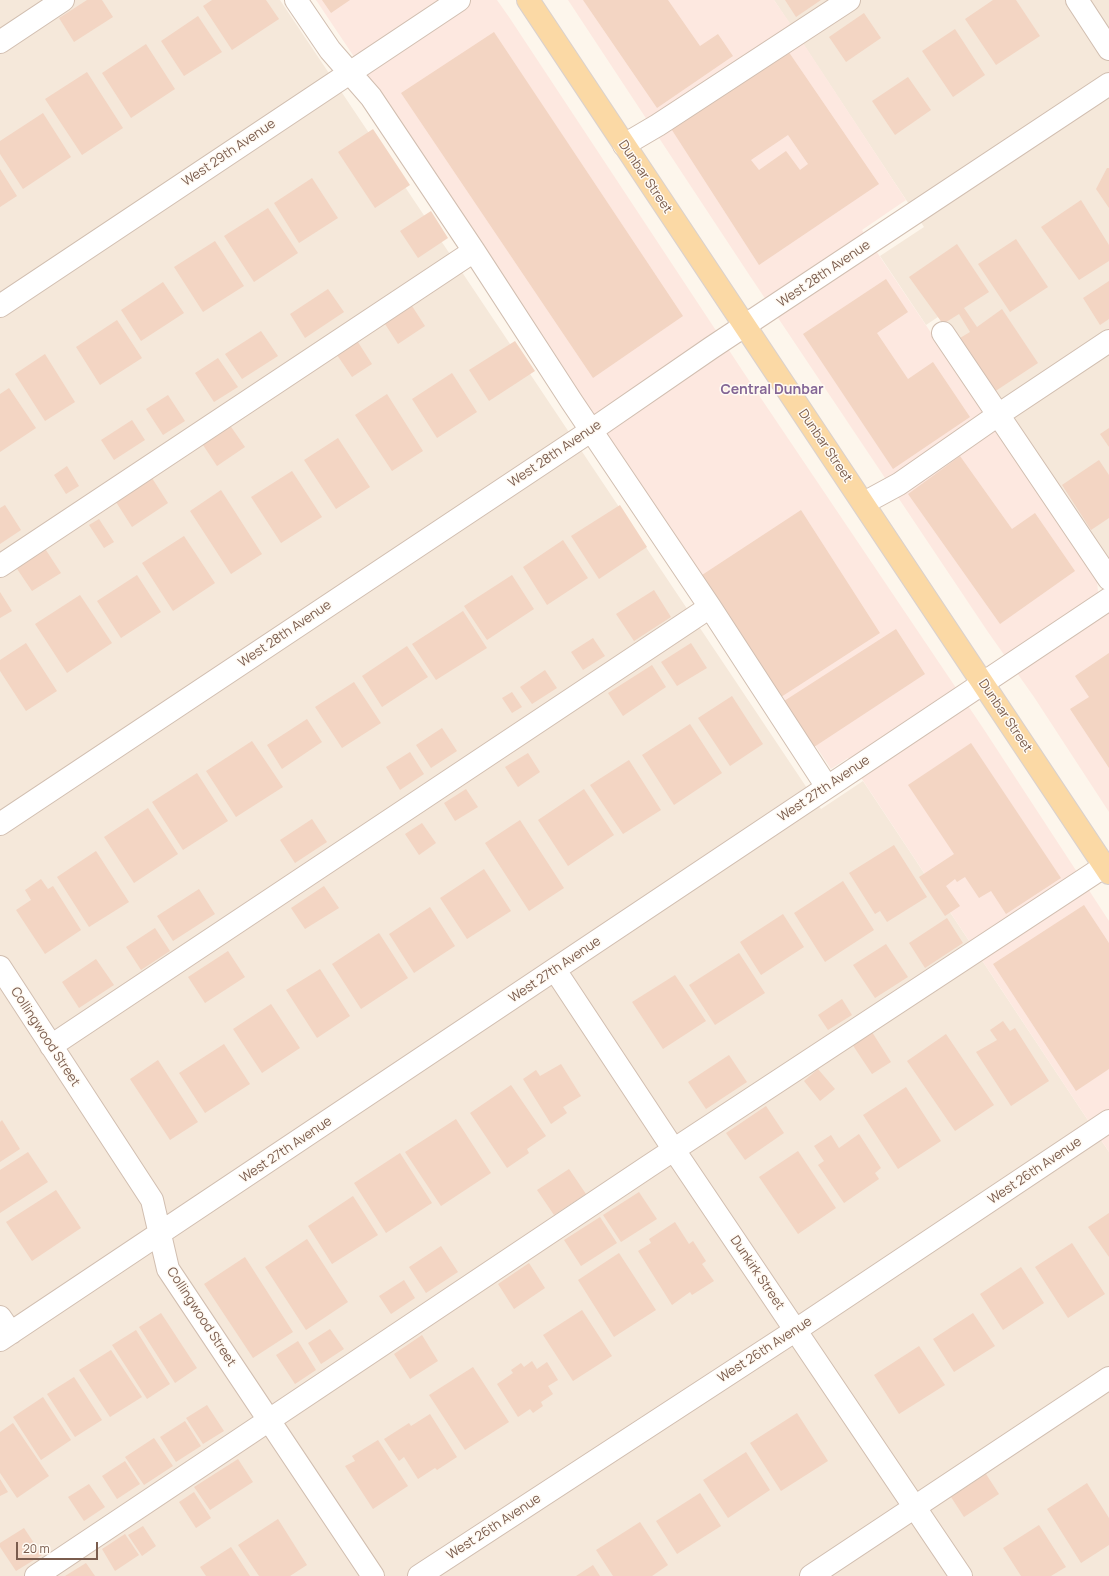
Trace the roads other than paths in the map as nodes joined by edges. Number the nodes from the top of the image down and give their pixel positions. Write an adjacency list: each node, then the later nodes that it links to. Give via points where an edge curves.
1 (63, 0): 7 (street)
2 (296, 0): 9 (street)
3 (459, 0): 9 (street, West 29th Avenue)
4 (528, 0): 11 (main road, Dunbar Street)
5 (849, 0): 11 (street)
6 (1077, 0): 8 (street)
7 (0, 42)
8 (1109, 49)
9 (349, 73): 12 (street, via 371,97); 13 (street, West 29th Avenue)
10 (1109, 84): 14 (street, West 28th Avenue)
11 (624, 146): 14 (main road, Dunbar Street)
12 (474, 251): 18 (street); 20 (street)
13 (0, 306)
14 (746, 325): 18 (street, West 28th Avenue); 19 (main road, Dunbar Street)
15 (943, 333): 17 (street)
16 (1109, 341): 17 (street)
17 (998, 415): 19 (street, via 899,484); 21 (street)
18 (592, 430): 23 (street); 26 (street, West 28th Avenue)
19 (864, 504): 24 (main road, Dunbar Street)
20 (0, 566)
21 (1109, 580)
22 (1109, 599): 24 (street, West 27th Avenue)
23 (710, 607): 25 (street); 30 (street)
24 (983, 683): 25 (street, West 27th Avenue); 27 (main road, Dunbar Street)
25 (827, 787): 29 (street, West 27th Avenue)
26 (0, 824)
27 (1107, 870): 32 (street)
28 (0, 967): 30 (street, Collingwood Street)
29 (555, 970): 32 (street, Dunkirk Street); 33 (street, West 27th Avenue)
30 (51, 1046): 33 (street, Collingwood Street, via 152,1200)
31 (1109, 1122): 35 (street, West 26th Avenue)
32 (674, 1150): 35 (street, Dunkirk Street); 37 (street)
33 (160, 1234): 34 (street, West 27th Avenue); 37 (street, Collingwood Street, via 168,1269)
34 (4, 1330)
35 (796, 1330): 38 (street, Dunkirk Street); 41 (street, West 26th Avenue)
36 (1109, 1378): 38 (street)
37 (270, 1420): 39 (street); 40 (street, Collingwood Street)
38 (915, 1507): 42 (street); 43 (street, Dunkirk Street)
39 (36, 1576)
40 (373, 1576)
41 (419, 1576)
42 (811, 1576)
43 (961, 1576)

